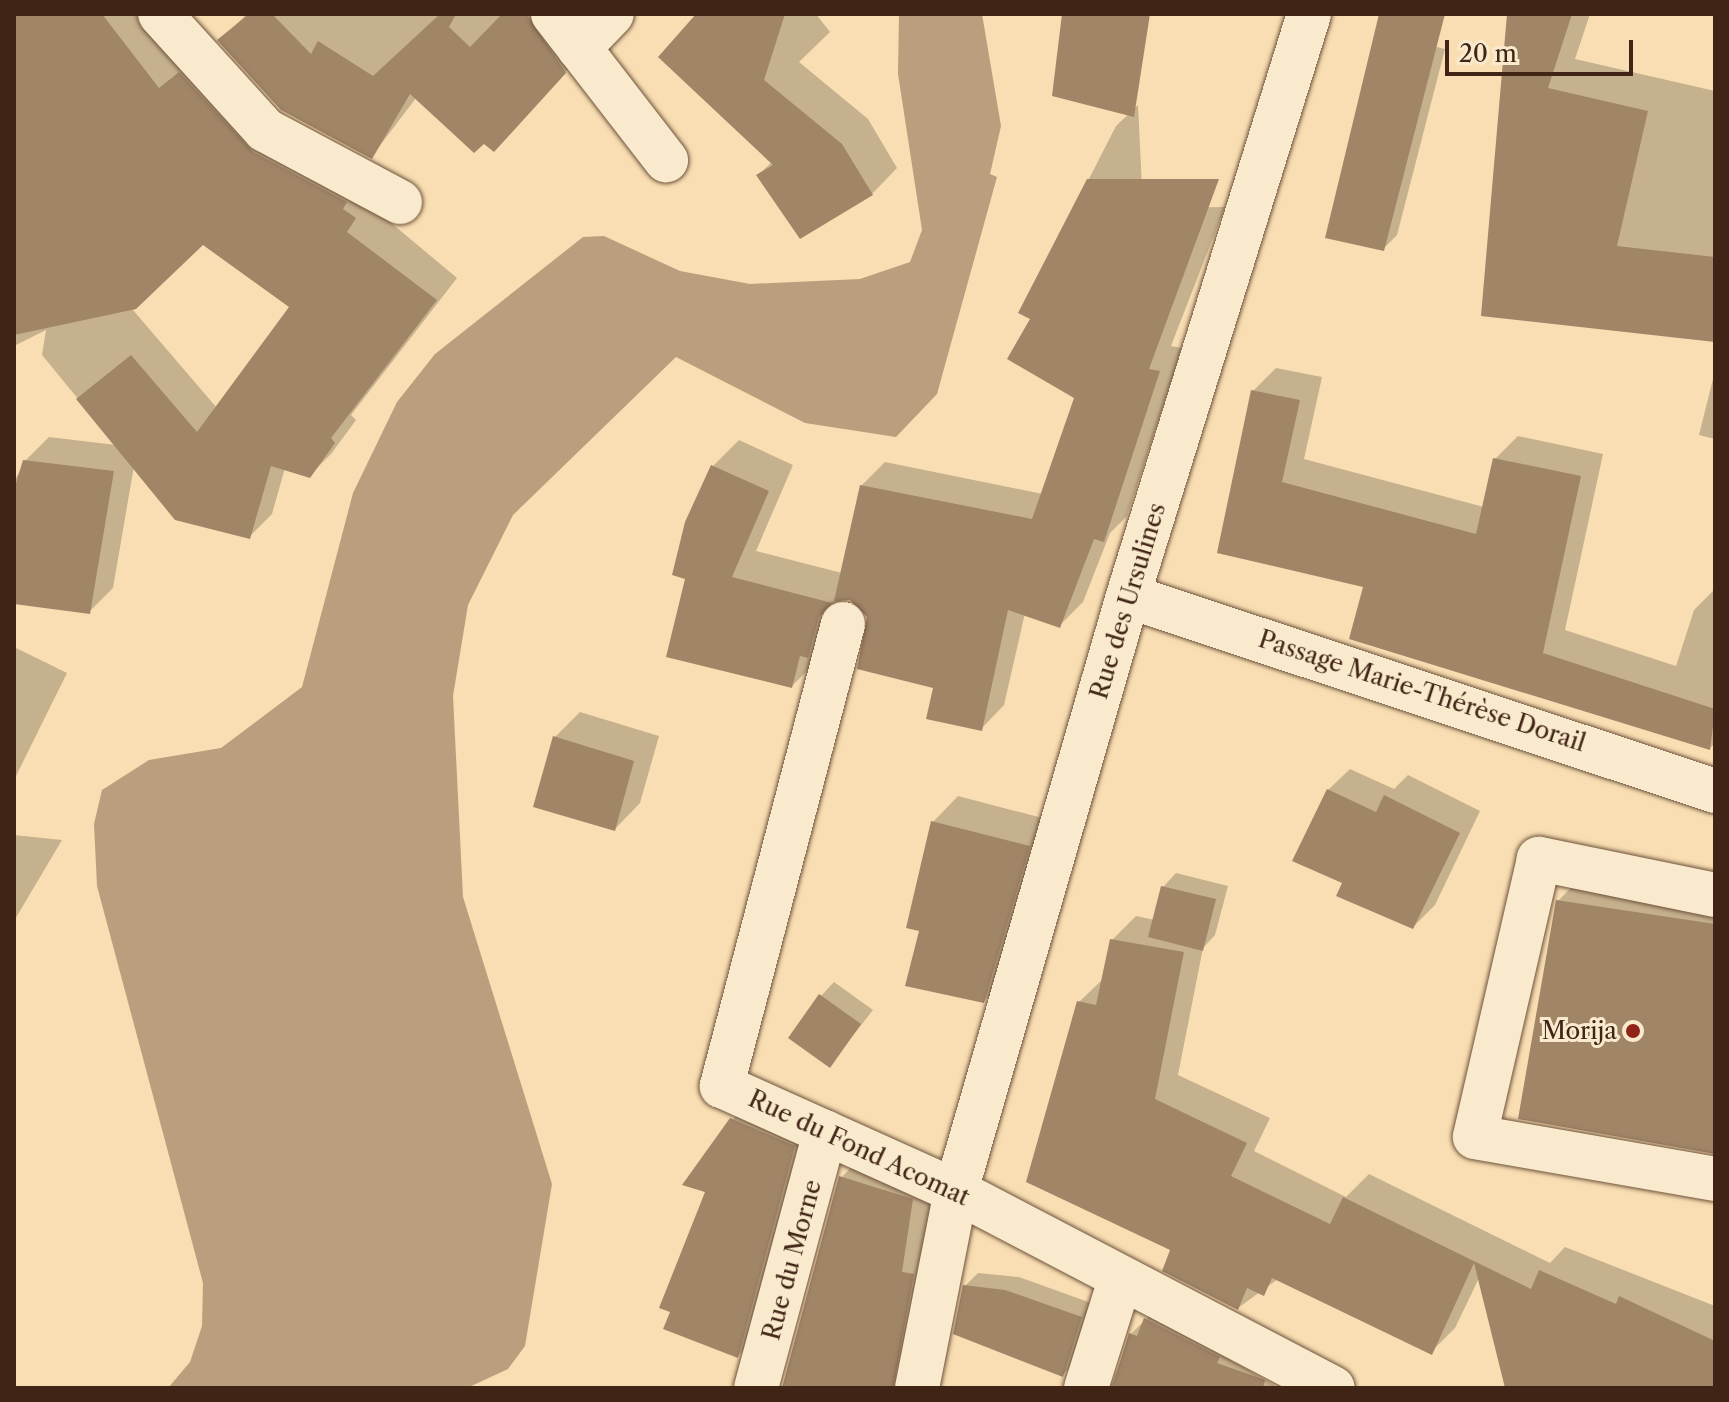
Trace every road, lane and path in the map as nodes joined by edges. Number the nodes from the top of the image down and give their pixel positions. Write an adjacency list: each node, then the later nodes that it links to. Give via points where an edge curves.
1 (160, 14): 6 (street, via 265,130)
2 (612, 14): 4 (street)
3 (1309, 14): 7 (street, Rue des Ursulines)
4 (566, 31): 5 (street)
5 (666, 160)
6 (400, 202)
7 (1128, 596): 9 (street, Passage Marie-Thérèse Dorail); 13 (street, Rue des Ursulines)
8 (843, 624): 11 (street, Rue du Fond Acomat, via 722,1086)
9 (1715, 791)
10 (1715, 895): 12 (street, via 1539,859 1475,1137)
11 (825, 1132): 13 (street, Rue du Fond Acomat); 15 (street, Rue du Morne)
12 (1715, 1179)
13 (956, 1191): 14 (street, Rue du Fond Acomat); 16 (street, Rue des Ursulines)
14 (1120, 1280): 17 (street); 18 (street, Rue du Fond Acomat)
15 (756, 1388)
16 (917, 1388)
17 (1086, 1388)
18 (1333, 1388)

